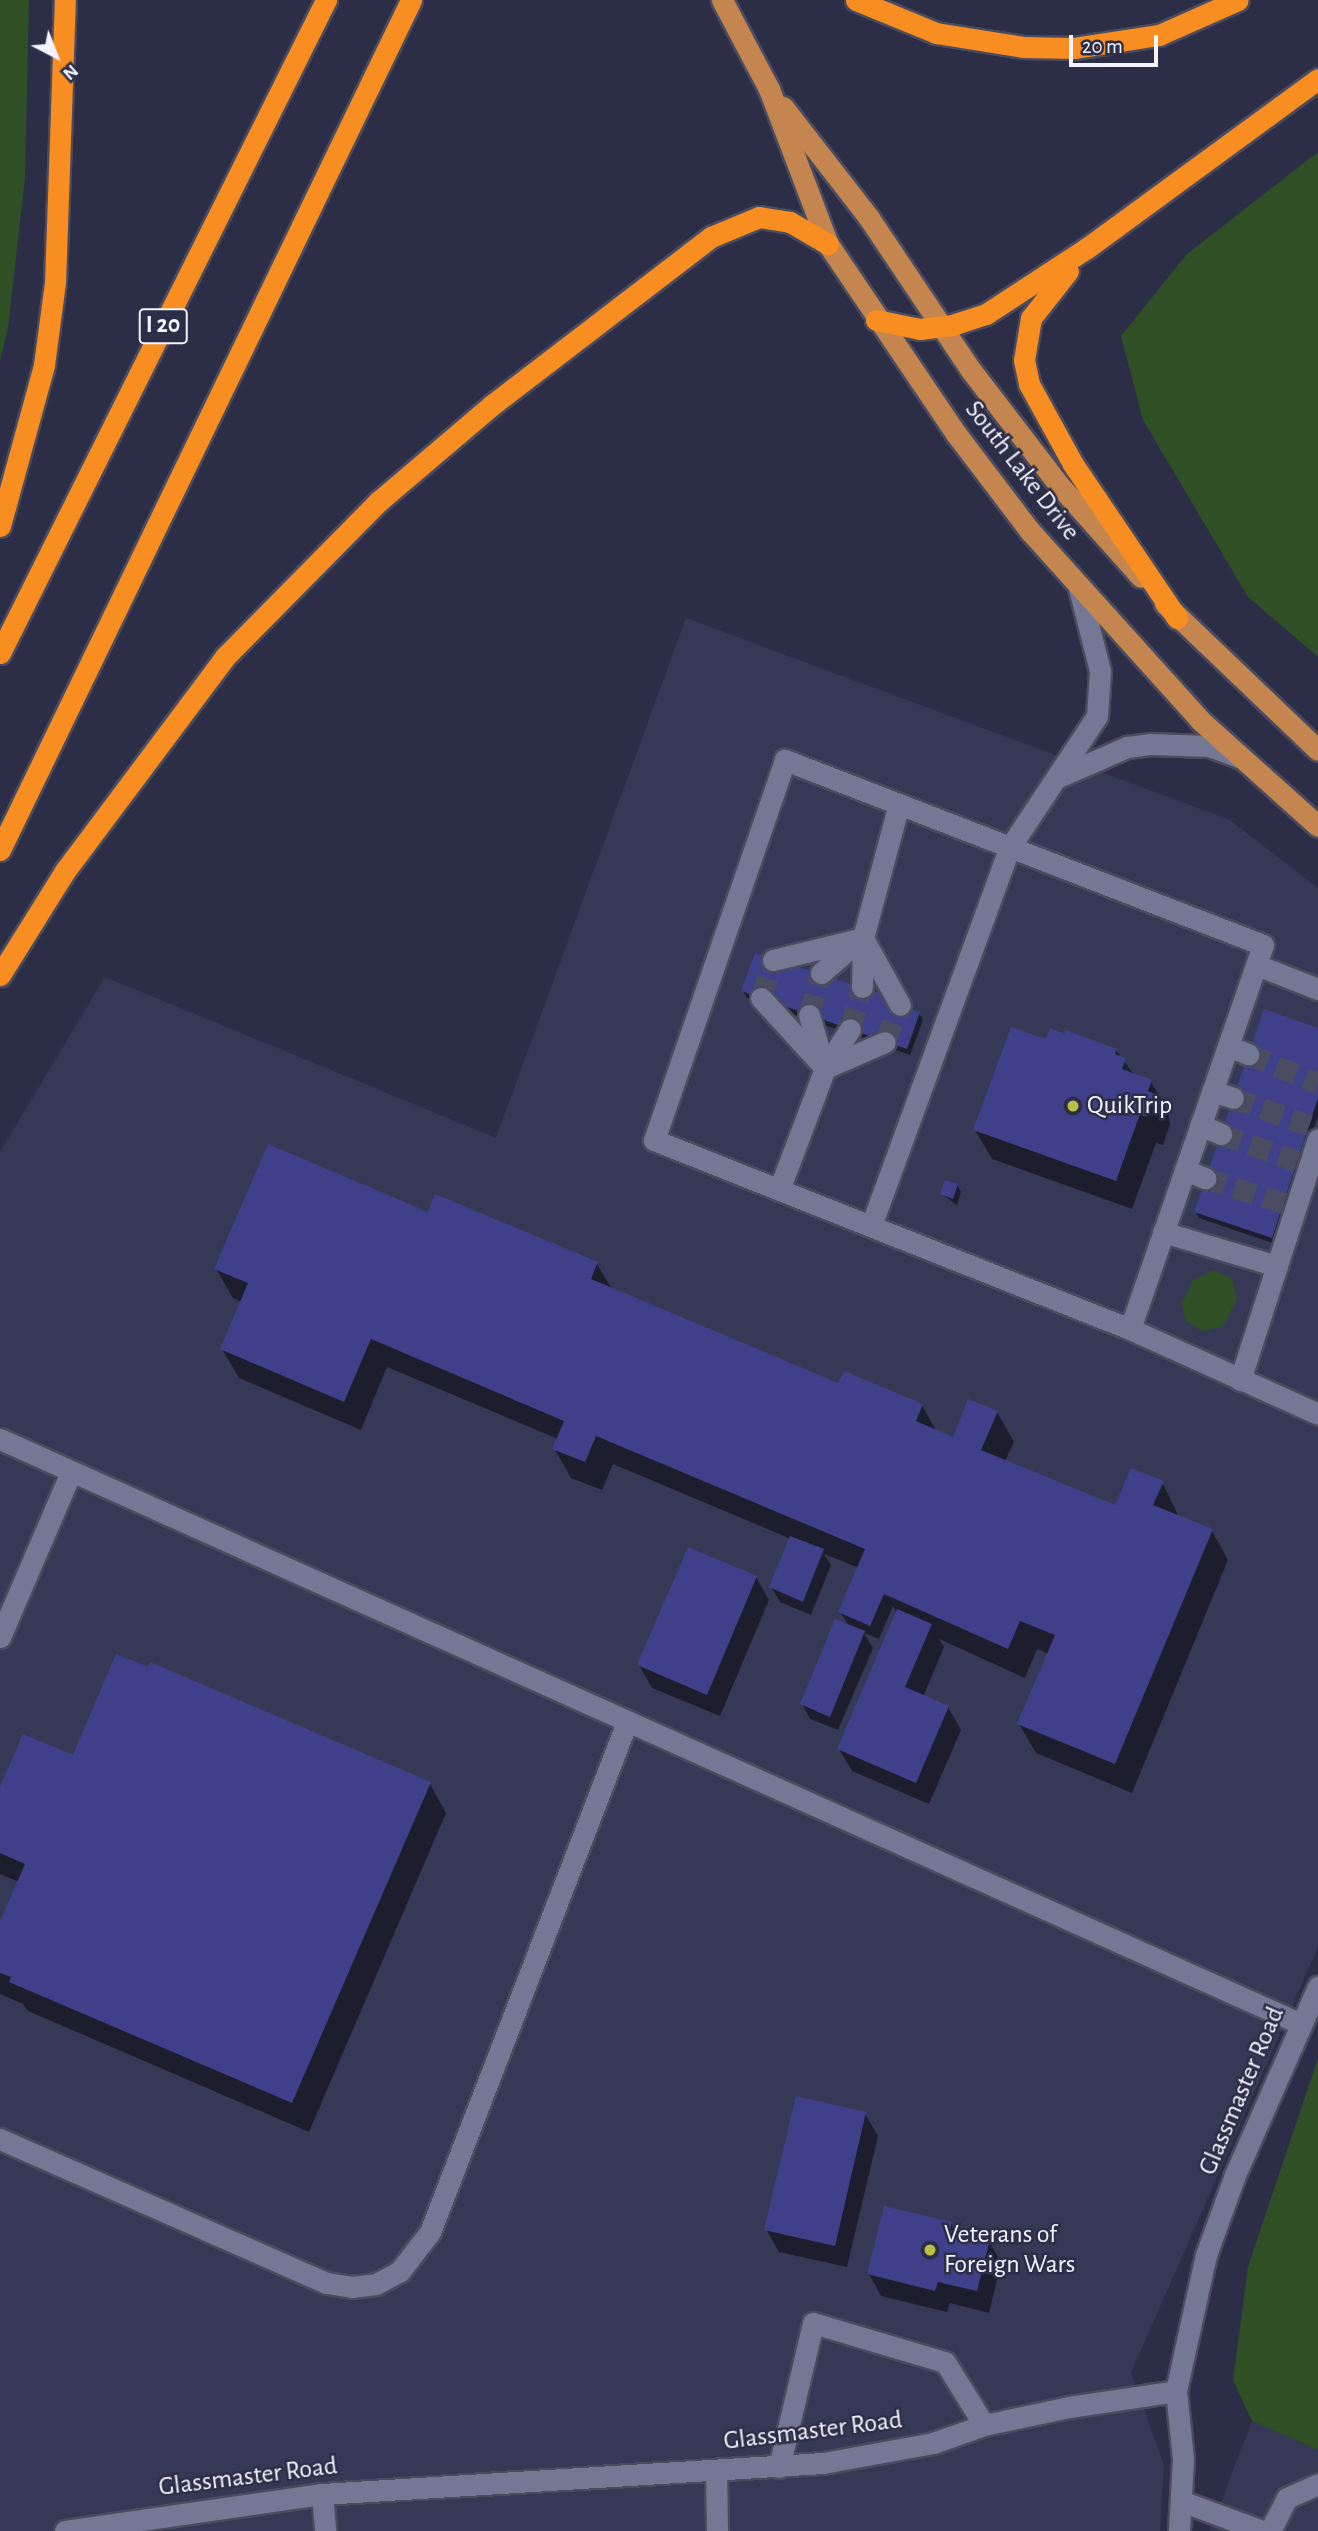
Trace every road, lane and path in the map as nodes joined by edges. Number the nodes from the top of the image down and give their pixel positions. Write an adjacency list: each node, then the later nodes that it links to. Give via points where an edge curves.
1 (65, 0): 13 (highway, via 55,283 44,365)
2 (326, 0): 16 (highway, I 20)
3 (411, 0): 23 (highway)
4 (723, 0): 8 (main road, South Lake Drive)
5 (856, 0): 6 (highway, via 936,33 1023,47 1074,48 1158,34 1212,15)
6 (1238, 0)
7 (1318, 79): 10 (highway)
8 (769, 89): 9 (main road, South Lake Drive); 12 (main road, South Lake Drive, via 869,218)
9 (828, 244): 11 (main road, South Lake Drive); 28 (highway, via 790,222 758,217 711,237 492,405 378,502 225,657 65,871)
10 (1087, 248): 12 (highway, via 986,314); 15 (highway, via 1031,318 1024,360 1029,384 1073,464)
11 (876, 320): 12 (highway, via 920,329); 14 (main road, South Lake Drive, via 1030,531)
12 (940, 327): 15 (main road, South Lake Drive, via 1059,485)
13 (0, 526)
14 (1079, 588): 18 (main road, South Lake Drive, via 1201,722); 19 (street, via 1097,653 1102,696 1090,730)
15 (1177, 618): 17 (main road, South Lake Drive)
16 (0, 653)
17 (1318, 750)
18 (1240, 757): 19 (street, via 1209,746 1150,744 1127,747); 21 (main road, South Lake Drive)
19 (1056, 778): 22 (street)
20 (899, 804): 22 (street); 24 (street); 46 (street, via 785,760 654,1140)
21 (1318, 826)
22 (1010, 847): 26 (street, via 1264,945); 47 (street)
23 (0, 850)
24 (863, 938): 25 (street); 27 (street); 29 (street); 32 (street)
25 (773, 960)
26 (1257, 965): 30 (street); 36 (street)
27 (821, 973)
28 (0, 975)
29 (862, 987)
30 (1318, 989)
31 (761, 998): 38 (street)
32 (900, 1005)
33 (809, 1015): 38 (street)
34 (850, 1029): 38 (street)
35 (885, 1042): 38 (street)
36 (1228, 1046): 37 (street); 39 (street)
37 (1248, 1054)
38 (825, 1068): 46 (street)
39 (1212, 1091): 40 (street); 41 (street)
40 (1233, 1098)
41 (1200, 1125): 43 (street); 44 (street)
42 (1315, 1131): 49 (street, via 1290,1206)
43 (1221, 1134)
44 (1185, 1170): 45 (street); 48 (street)
45 (1205, 1178)
46 (779, 1190): 47 (street)
47 (871, 1226): 50 (street)
48 (1163, 1232): 49 (street); 50 (street)
49 (1277, 1266): 51 (street)
50 (1130, 1329): 51 (street)
51 (1240, 1380): 52 (street)
52 (1318, 1415)
53 (0, 1439): 54 (street)
54 (71, 1472): 55 (street); 56 (street)
55 (0, 1637)
56 (627, 1722): 58 (street); 59 (street, via 430,2232 400,2271 376,2284 327,2283)
57 (1318, 1987): 58 (street, Glassmaster Road)
58 (1301, 2024): 60 (street, Glassmaster Road, via 1235,2175 1206,2255)
59 (0, 2139)
60 (1176, 2391): 61 (street, Glassmaster Road, via 1110,2398); 66 (street)
61 (984, 2425): 62 (street, Glassmaster Road, via 933,2443 860,2459); 62 (street, via 945,2362 813,2323)
62 (779, 2467): 63 (street, Glassmaster Road)
63 (716, 2471): 65 (street, Glassmaster Road); 69 (street)
64 (1318, 2484): 72 (street, via 1287,2498)
65 (322, 2494): 67 (street, Glassmaster Road); 68 (street)
66 (1184, 2502): 70 (street); 71 (street)
67 (65, 2531)
68 (325, 2531)
69 (717, 2531)
70 (1179, 2531)
71 (1262, 2531)
72 (1270, 2531)

